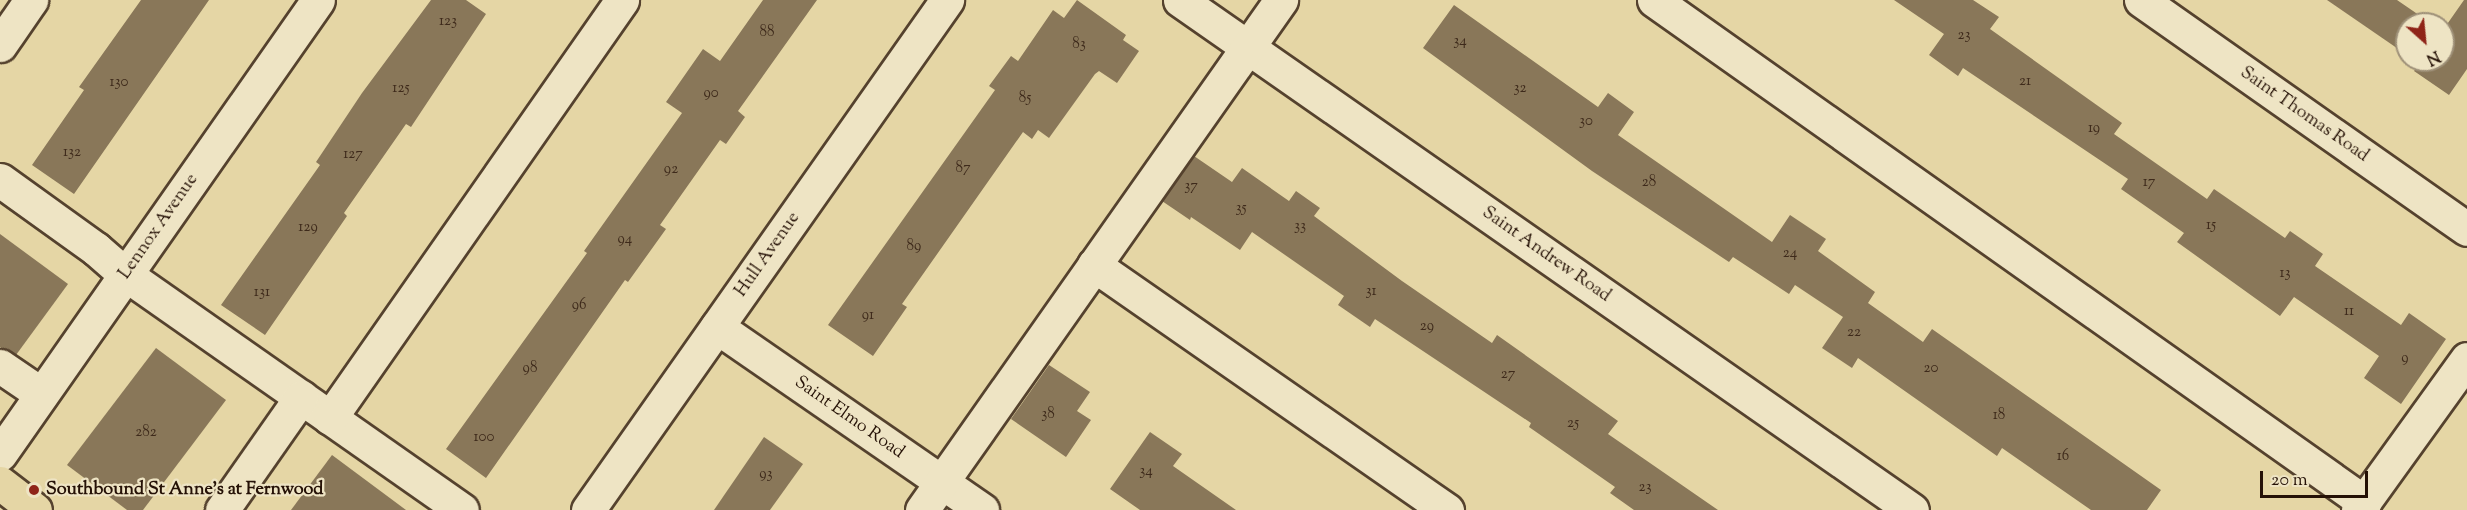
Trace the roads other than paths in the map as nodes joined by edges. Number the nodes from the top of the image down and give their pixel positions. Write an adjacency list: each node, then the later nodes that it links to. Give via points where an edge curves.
1 (31, 0): 9 (street)
2 (318, 0): 14 (street, Lennox Avenue)
3 (622, 0): 20 (street)
4 (947, 0): 15 (street, Hull Avenue)
5 (1180, 0): 10 (street, Saint Andrew Road)
6 (1281, 0): 10 (street)
7 (1654, 0): 24 (street)
8 (2141, 0): 12 (street, Saint Thomas Road)
9 (0, 45)
10 (1248, 47): 13 (street); 32 (street, Saint Andrew Road)
11 (0, 180): 14 (street)
12 (2467, 229)
13 (1094, 265): 22 (street); 31 (street)
14 (125, 274): 18 (street, Lennox Avenue); 19 (street)
15 (717, 327): 22 (street, Saint Elmo Road); 28 (street, Hull Avenue)
16 (2467, 359): 24 (street)
17 (0, 366): 18 (street)
18 (41, 394): 21 (street, Lennox Avenue)
19 (301, 397): 20 (street); 26 (street)
20 (330, 418): 27 (street)
21 (0, 454)
22 (941, 482): 29 (street); 30 (street, Saint Elmo Road)
23 (0, 483): 25 (main road)
24 (2361, 506)
25 (35, 510)
26 (222, 510)
27 (462, 510)
28 (588, 510)
29 (922, 510)
30 (982, 510)
31 (1448, 510)
32 (1912, 510)

